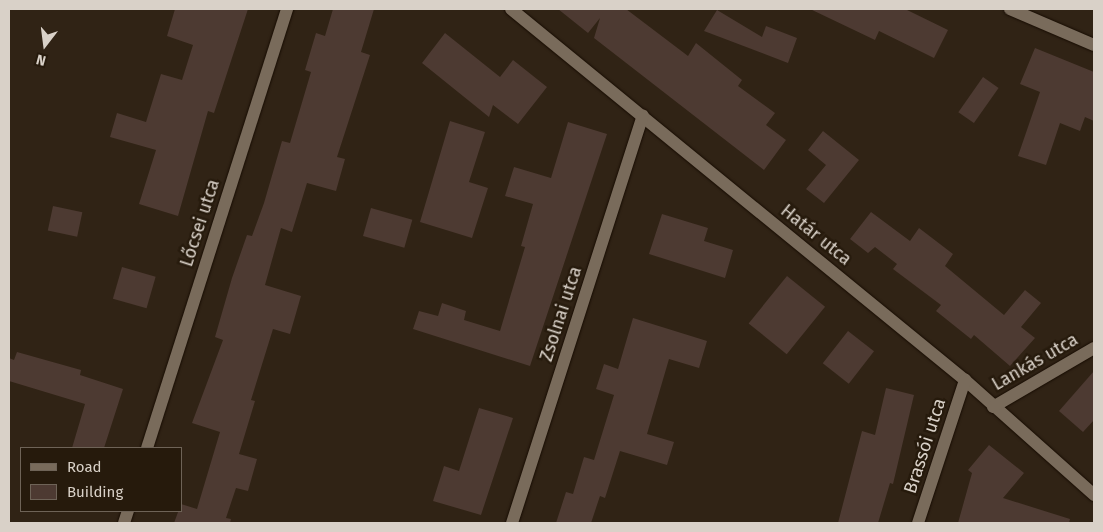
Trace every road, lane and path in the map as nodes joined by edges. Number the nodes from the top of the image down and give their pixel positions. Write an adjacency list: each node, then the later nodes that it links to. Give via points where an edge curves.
1 (287, 9): 9 (street, Lőcsei utca)
2 (511, 9): 5 (street, Határ utca)
3 (1010, 9): 4 (street)
4 (1094, 45)
5 (643, 116): 7 (street, Határ utca); 11 (street, Zsolnai utca)
6 (1094, 348): 8 (street, Lankás utca)
7 (965, 380): 8 (street, Határ utca); 12 (street, Brassói utca)
8 (993, 407): 10 (street, Határ utca)
9 (147, 447)
10 (1094, 495)
11 (512, 523)
12 (918, 523)

